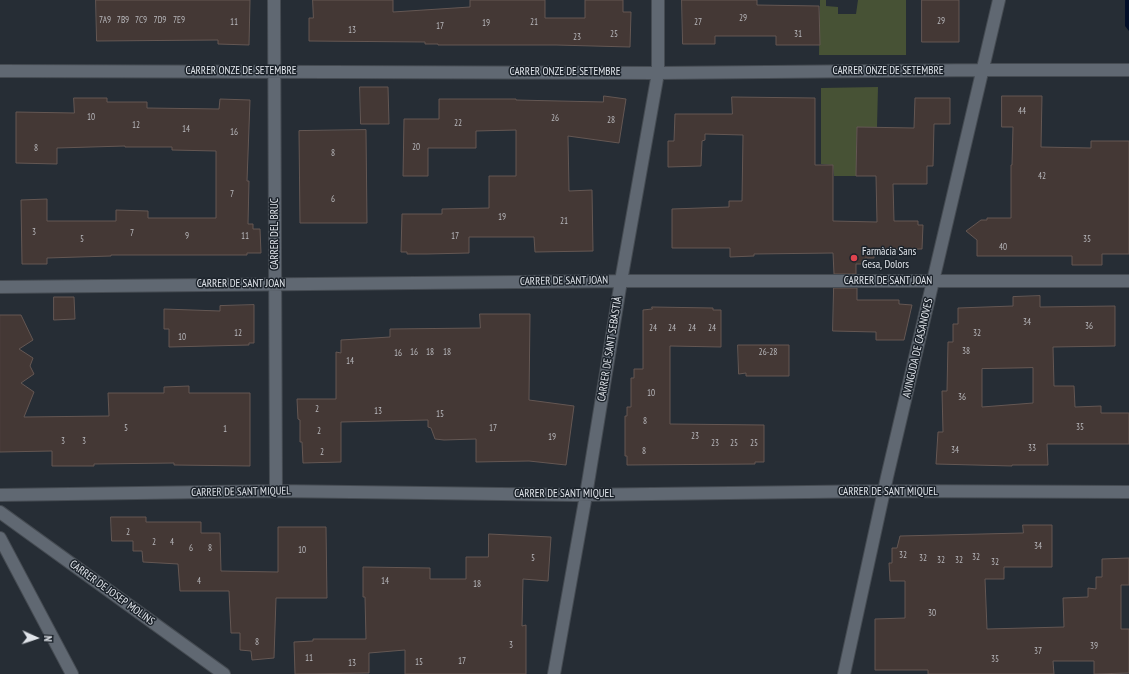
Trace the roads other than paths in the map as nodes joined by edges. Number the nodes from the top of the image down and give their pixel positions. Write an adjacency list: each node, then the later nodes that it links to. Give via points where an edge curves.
1 (274, 0): 7 (street, CARRER DEL BRUC)
2 (658, 0): 8 (street, CARRER DE SANT SEBASTIÀ)
3 (1000, 0): 4 (street, AVINGUDA DE CASANOVES)
4 (984, 70): 5 (street, CARRER ONZE DE SETEMBRE); 8 (street, CARRER ONZE DE SETEMBRE); 10 (street, AVINGUDA DE CASANOVES)
5 (1129, 70)
6 (0, 71): 7 (street, CARRER ONZE DE SETEMBRE)
7 (274, 71): 8 (street, CARRER ONZE DE SETEMBRE); 12 (street, CARRER DEL BRUC)
8 (658, 73): 9 (street, CARRER DE SANT SEBASTIÀ)
9 (621, 281): 10 (street, CARRER DE SANT JOAN); 12 (street, CARRER DE SANT JOAN); 18 (street, CARRER DE SANT SEBASTIÀ)
10 (934, 281): 11 (street, CARRER DE SANT JOAN); 15 (street, AVINGUDA DE CASANOVES)
11 (1129, 281)
12 (275, 283): 13 (street, CARRER DE SANT JOAN); 14 (street, CARRER DEL BRUC)
13 (0, 286)
14 (276, 491): 17 (street, CARRER DE SANT MIQUEL); 18 (street, CARRER DE SANT MIQUEL)
15 (884, 491): 16 (street, CARRER DE SANT MIQUEL); 18 (street, CARRER DE SANT MIQUEL); 24 (street, AVINGUDA DE CASANOVES)
16 (1129, 492)
17 (0, 495)
18 (586, 495): 23 (street, CARRER DE SANT SEBASTIÀ)
19 (0, 512): 22 (street, CARRER DE JOSEP MOLINS)
20 (0, 538): 21 (street)
21 (72, 674)
22 (224, 674)
23 (554, 674)
24 (844, 674)

